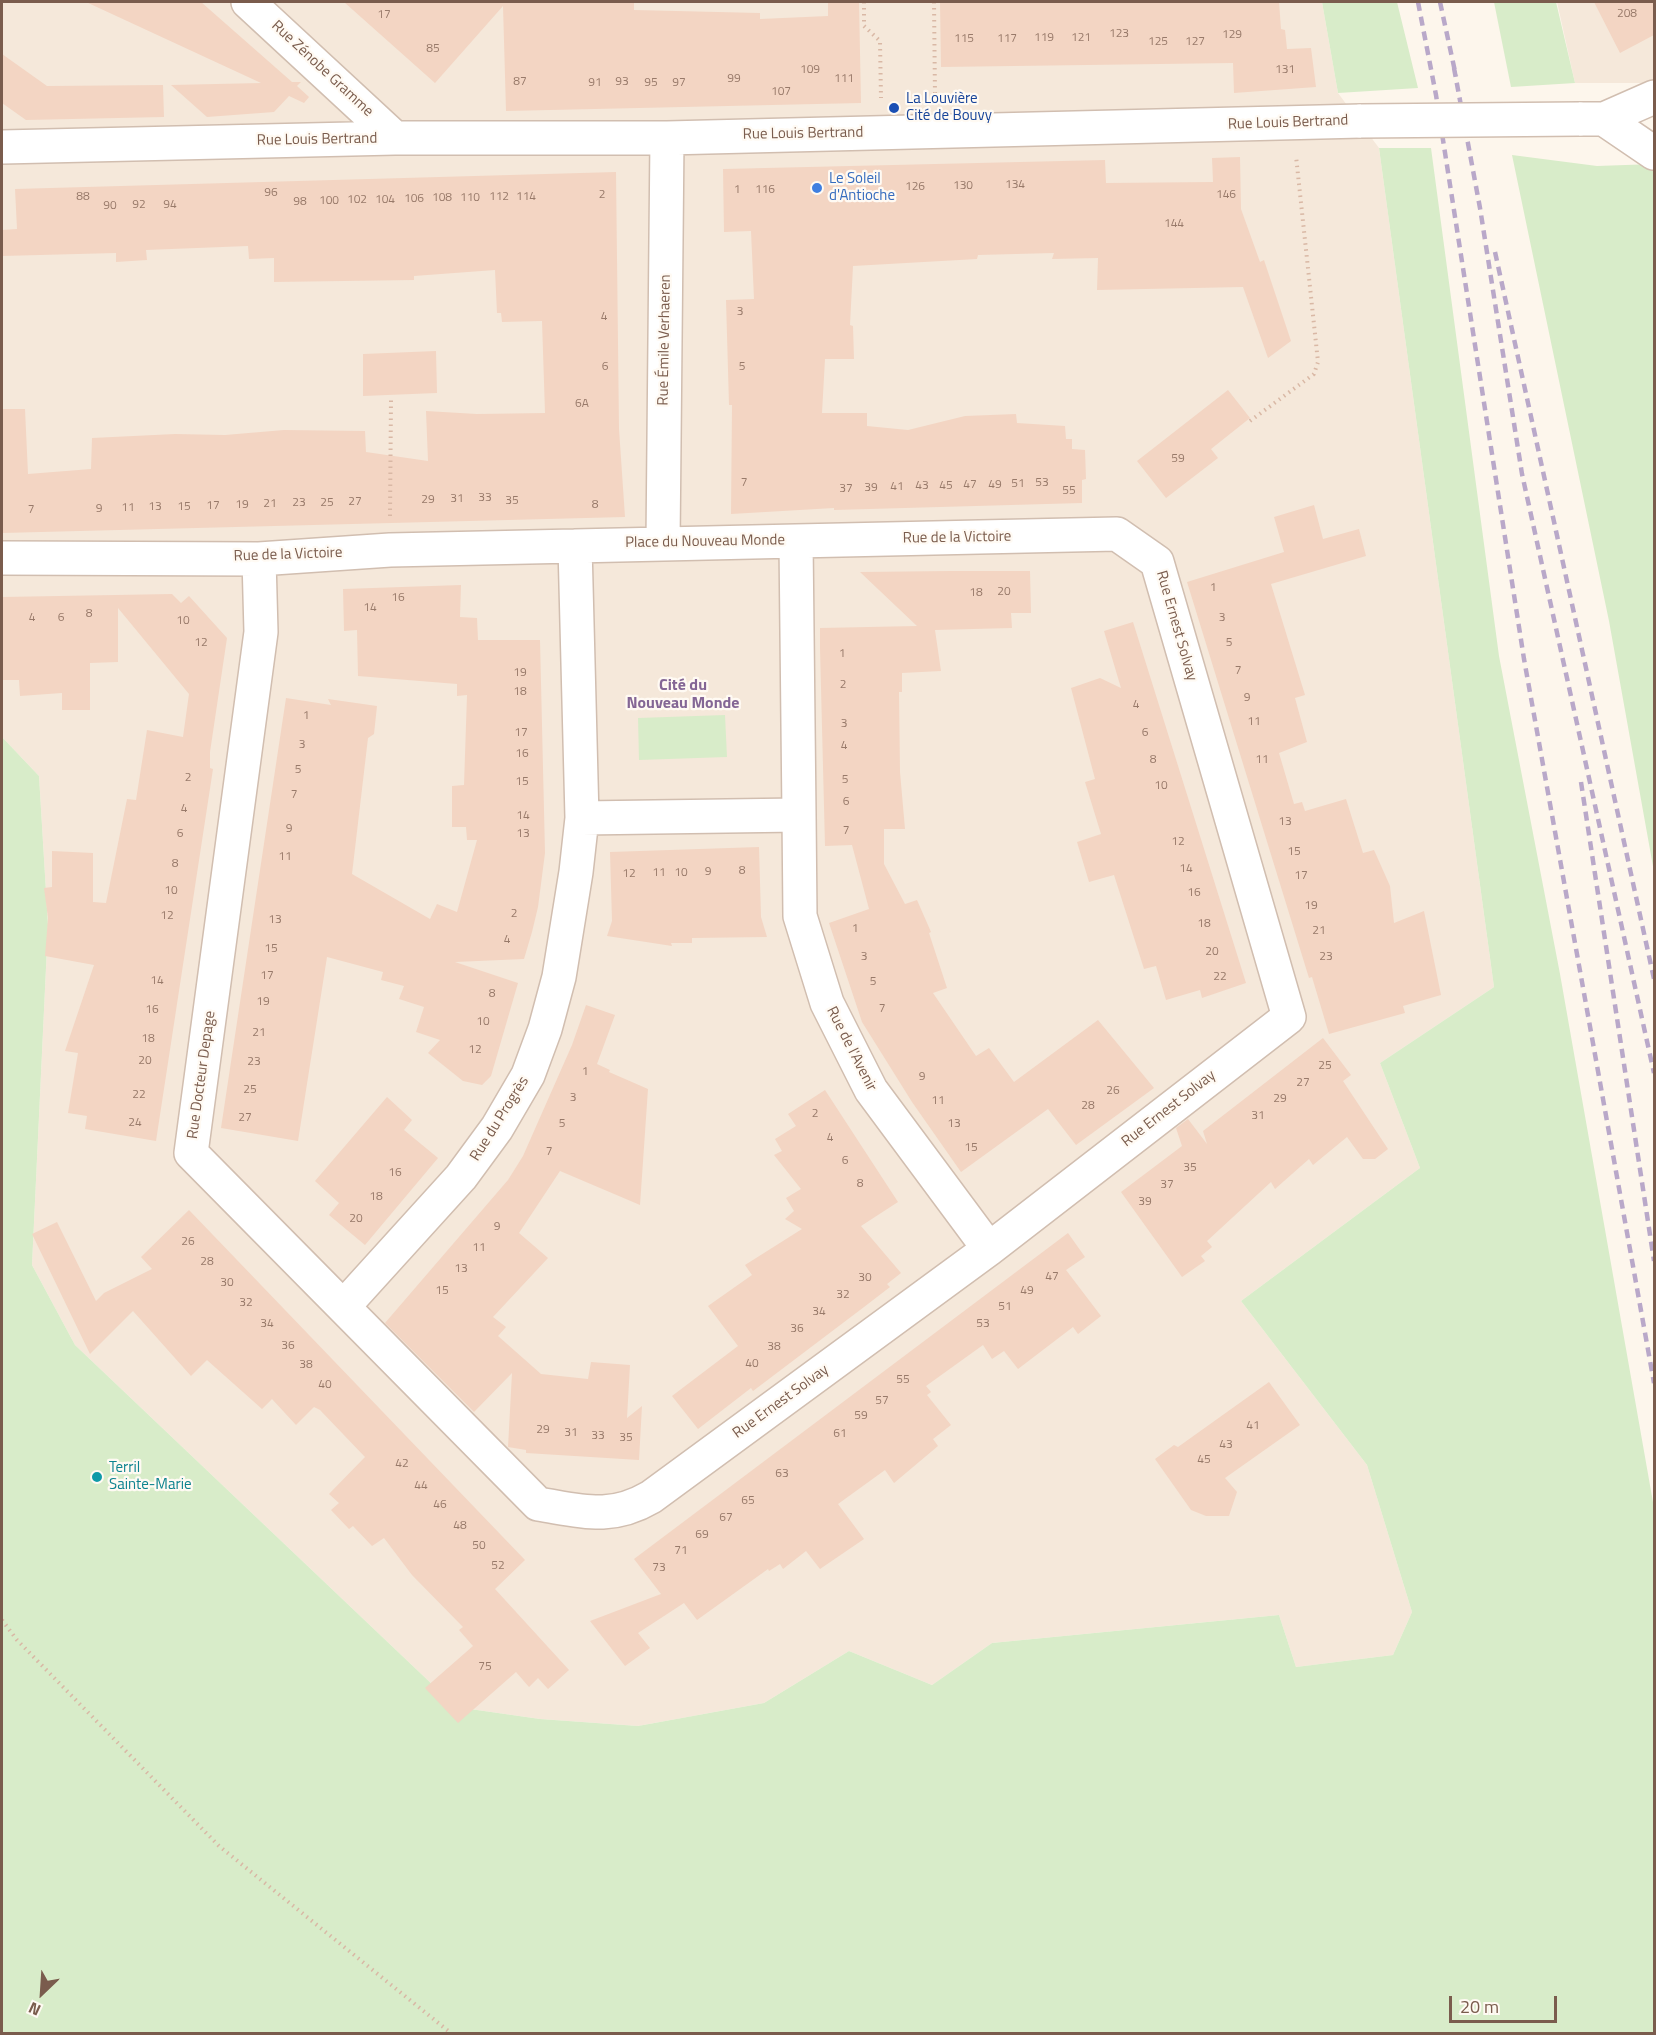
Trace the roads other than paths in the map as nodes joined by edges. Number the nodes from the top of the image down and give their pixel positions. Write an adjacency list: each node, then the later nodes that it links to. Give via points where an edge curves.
1 (248, 2): 4 (street, Rue Zénobe Gramme)
2 (1654, 97): 3 (street)
3 (1591, 119): 5 (street, Rue Louis Bertrand, bridge); 7 (street)
4 (395, 138): 5 (street, Rue Louis Bertrand); 6 (street, Rue Louis Bertrand)
5 (667, 138): 10 (street, Rue Émile Verhaeren)
6 (2, 147)
7 (1654, 153)
8 (1117, 534): 9 (street, Rue de la Victoire); 16 (street, Rue Ernest Solvay, via 1157,562 1289,1017)
9 (796, 541): 10 (street, Place du Nouveau Monde); 14 (street, Place du Nouveau Monde)
10 (663, 542): 11 (street, Place du Nouveau Monde)
11 (575, 546): 13 (street, Rue de la Victoire, via 390,550); 15 (street)
12 (2, 558): 13 (street, Rue de la Victoire)
13 (259, 559): 17 (street, Rue Docteur Depage, via 261,632 191,1153)
14 (799, 815): 15 (street); 16 (street, Rue de l'Avenir, via 800,916 827,1003 871,1090)
15 (582, 818): 17 (street, Rue du Progrès, via 559,977 528,1075 462,1177)
16 (989, 1249): 18 (street, Rue Ernest Solvay)
17 (344, 1306): 18 (street, Rue Docteur Depage, via 538,1504 594,1513)
18 (629, 1510)

